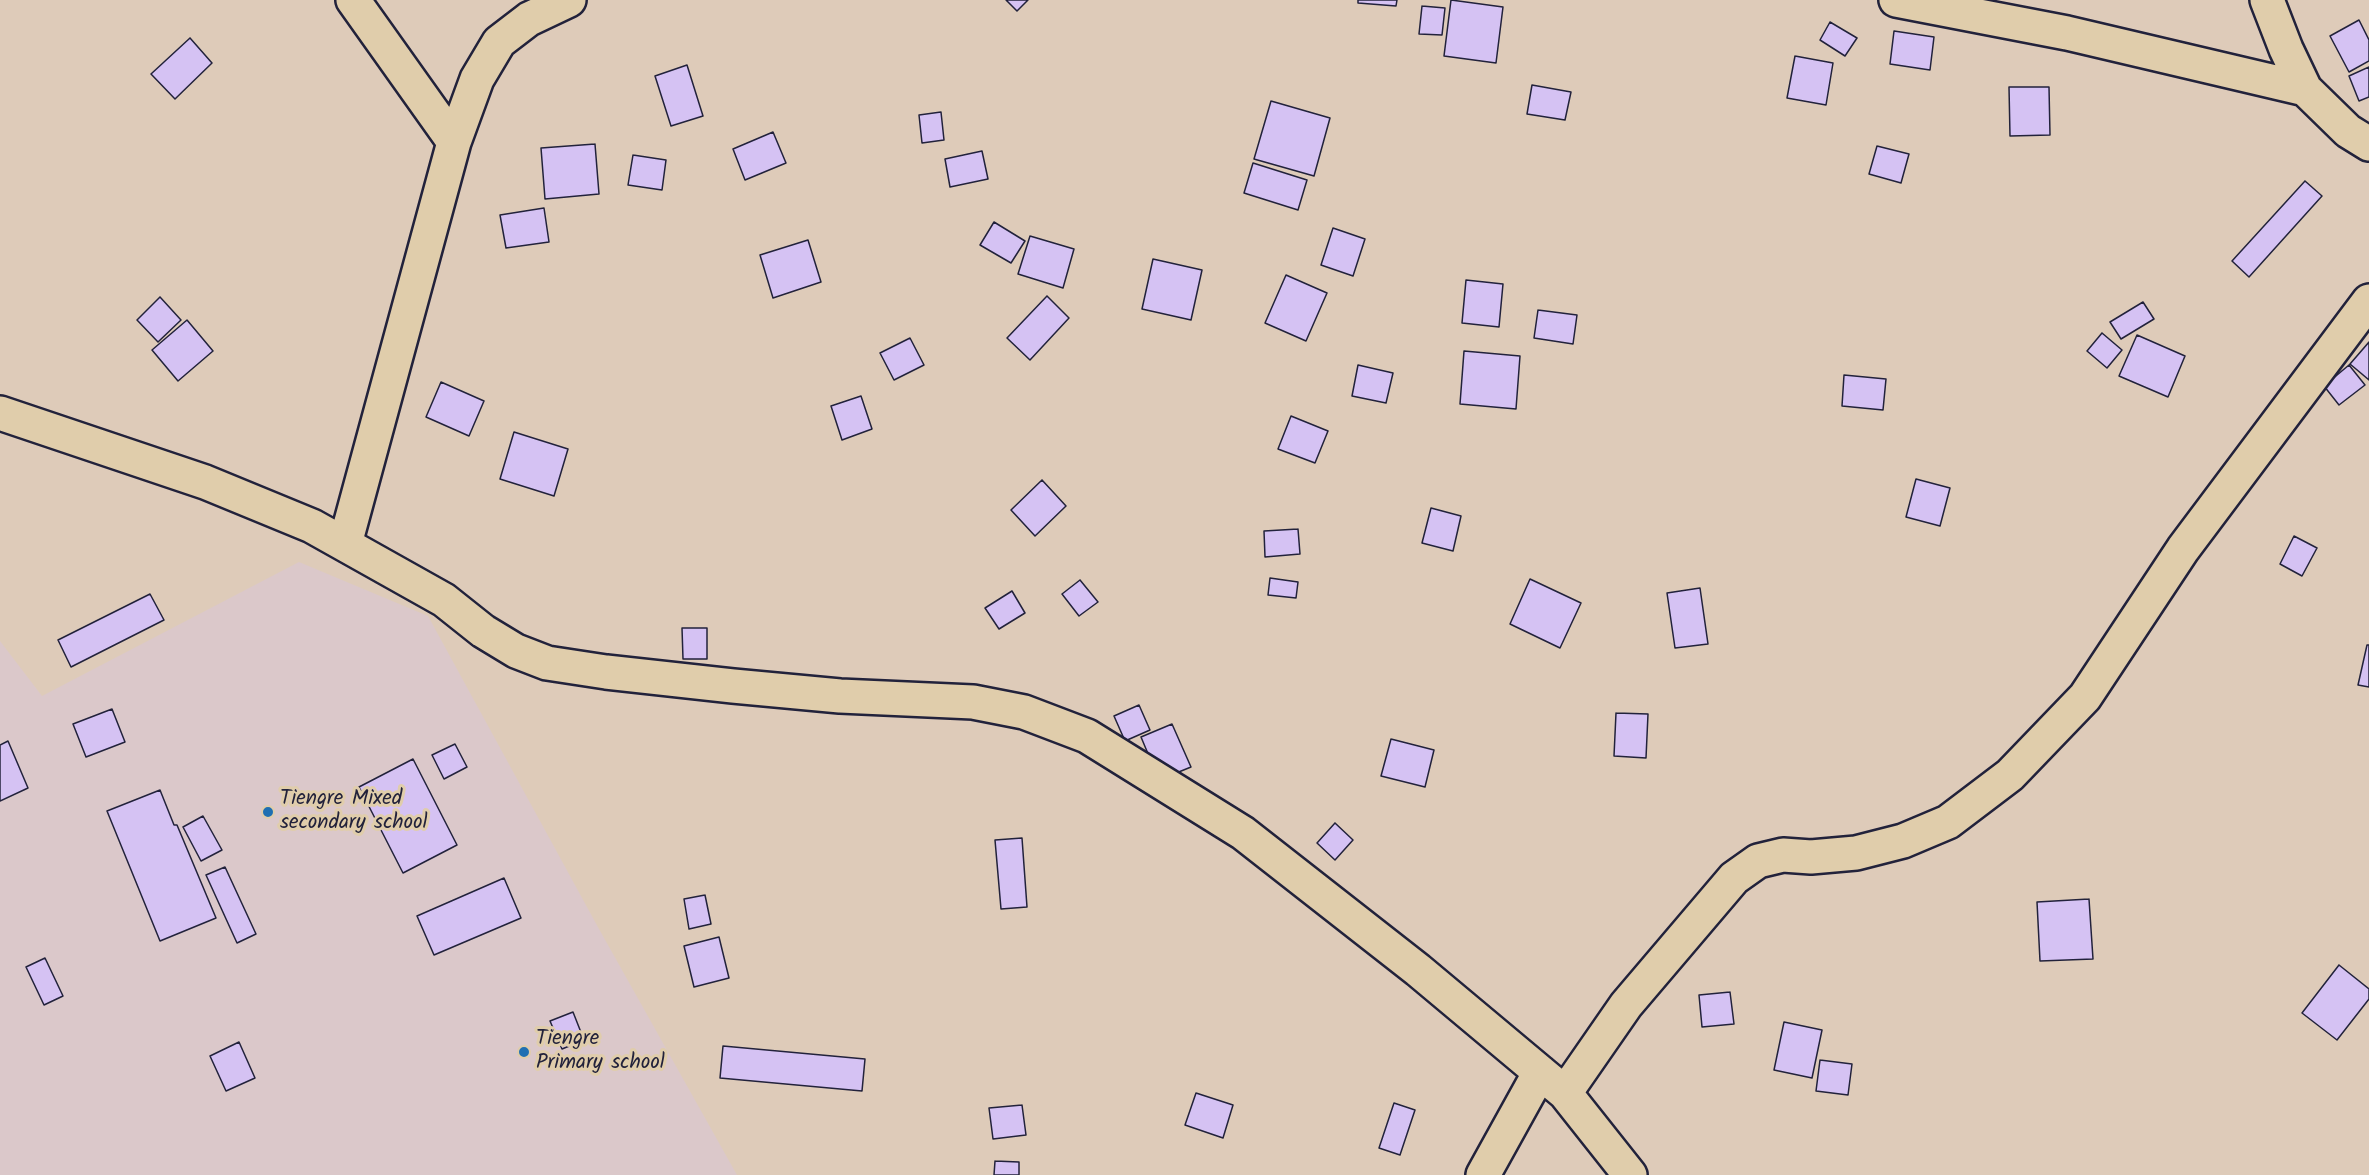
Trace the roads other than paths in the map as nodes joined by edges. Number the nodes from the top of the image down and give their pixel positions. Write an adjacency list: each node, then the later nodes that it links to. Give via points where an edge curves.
1 (353, 0): 6 (street)
2 (569, 0): 6 (street, via 529,20 499,42 477,79)
3 (1896, 0): 5 (street, via 2067,33)
4 (2267, 0): 5 (street)
5 (2306, 89): 7 (street, via 2348,131)
6 (454, 141): 10 (street)
7 (2369, 144)
8 (2369, 302): 12 (street, via 2183,549 2085,697 2010,775 1948,822 1903,841 1856,853 1783,855 1758,861 1734,878 1626,1005)
9 (0, 413): 10 (street, via 205,482 312,526)
10 (345, 544): 11 (street, via 444,600 516,651 547,663 840,696 973,702 1024,712 1087,736 1243,833 1419,970)
11 (1540, 1072): 12 (street); 13 (street)
12 (1565, 1093): 14 (street)
13 (1483, 1175)
14 (1630, 1175)

